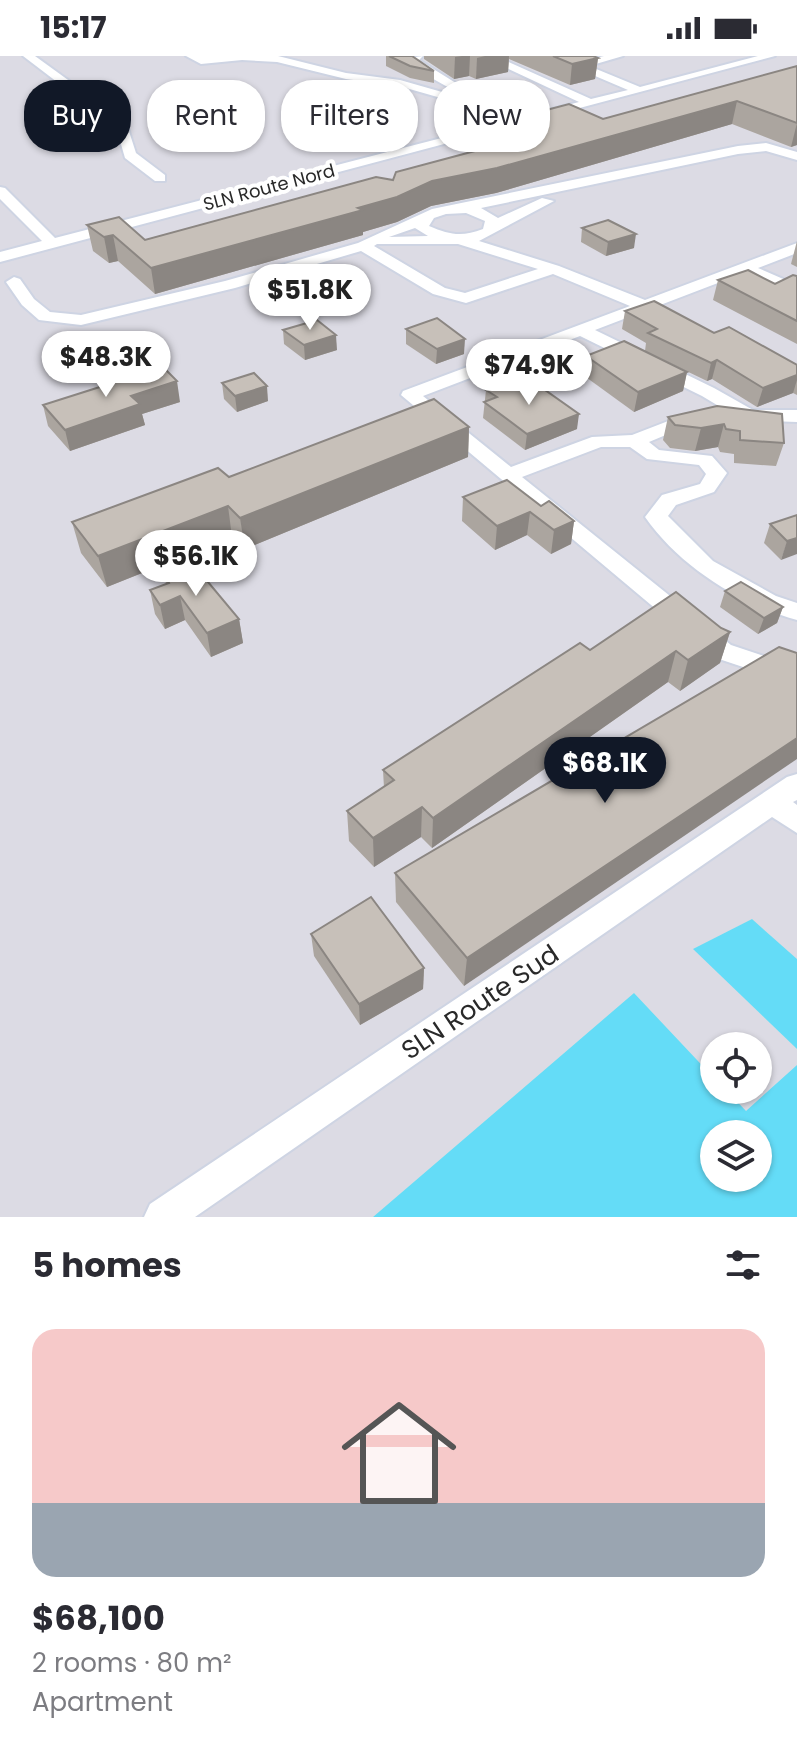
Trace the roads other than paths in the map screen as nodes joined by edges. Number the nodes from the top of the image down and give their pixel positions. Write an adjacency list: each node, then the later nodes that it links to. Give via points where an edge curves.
1 (28, 56): 16 (lane, via 122,125 130,155)
2 (191, 56): 8 (lane, via 201,61 277,59)
3 (316, 56): 8 (lane, via 351,72)
4 (418, 56): 9 (lane, via 412,60)
5 (486, 56): 12 (lane)
6 (618, 56): 10 (lane, via 578,65)
7 (770, 56): 10 (lane, SLN Route Nord)
8 (346, 76): 11 (lane)
9 (444, 80)
10 (638, 90): 12 (lane, SLN Route Nord)
11 (434, 92)
12 (590, 103): 13 (lane, SLN Route Nord)
13 (550, 113)
14 (434, 146): 24 (lane, SLN Route Nord)
15 (797, 156): 17 (lane, via 766,147 738,150)
16 (160, 178)
17 (594, 182): 19 (lane); 21 (lane)
18 (0, 191): 24 (lane)
19 (458, 209): 20 (lane); 21 (lane, via 487,216)
20 (422, 218): 22 (lane, via 422,228); 25 (lane)
21 (493, 226): 23 (lane, via 478,237); 28 (lane)
22 (444, 238): 23 (lane); 25 (lane)
23 (461, 240): 28 (lane)
24 (52, 243): 27 (lane, SLN Route Nord)
25 (367, 244): 30 (lane, via 439,291 466,298); 31 (lane, via 207,291 81,320 45,316)
26 (797, 248): 29 (lane)
27 (0, 257)
28 (534, 263): 30 (lane)
29 (745, 268): 32 (lane); 33 (lane)
30 (554, 269): 33 (lane)
31 (14, 282)
32 (797, 291)
33 (645, 306): 34 (lane)
34 (581, 330): 35 (lane); 40 (lane, via 410,395)
35 (708, 392): 36 (lane); 38 (lane)
36 (749, 416): 37 (lane); 38 (lane)
37 (797, 416)
38 (676, 424): 39 (lane)
39 (635, 441): 40 (lane, via 599,441); 41 (lane, via 654,455 705,460 717,473 707,488 669,500 656,517 705,566 768,602)
40 (508, 475): 42 (lane, via 722,651)
41 (797, 612)
42 (797, 676)
43 (789, 803): 44 (lane, SLN Route Sud)
44 (163, 1217)

